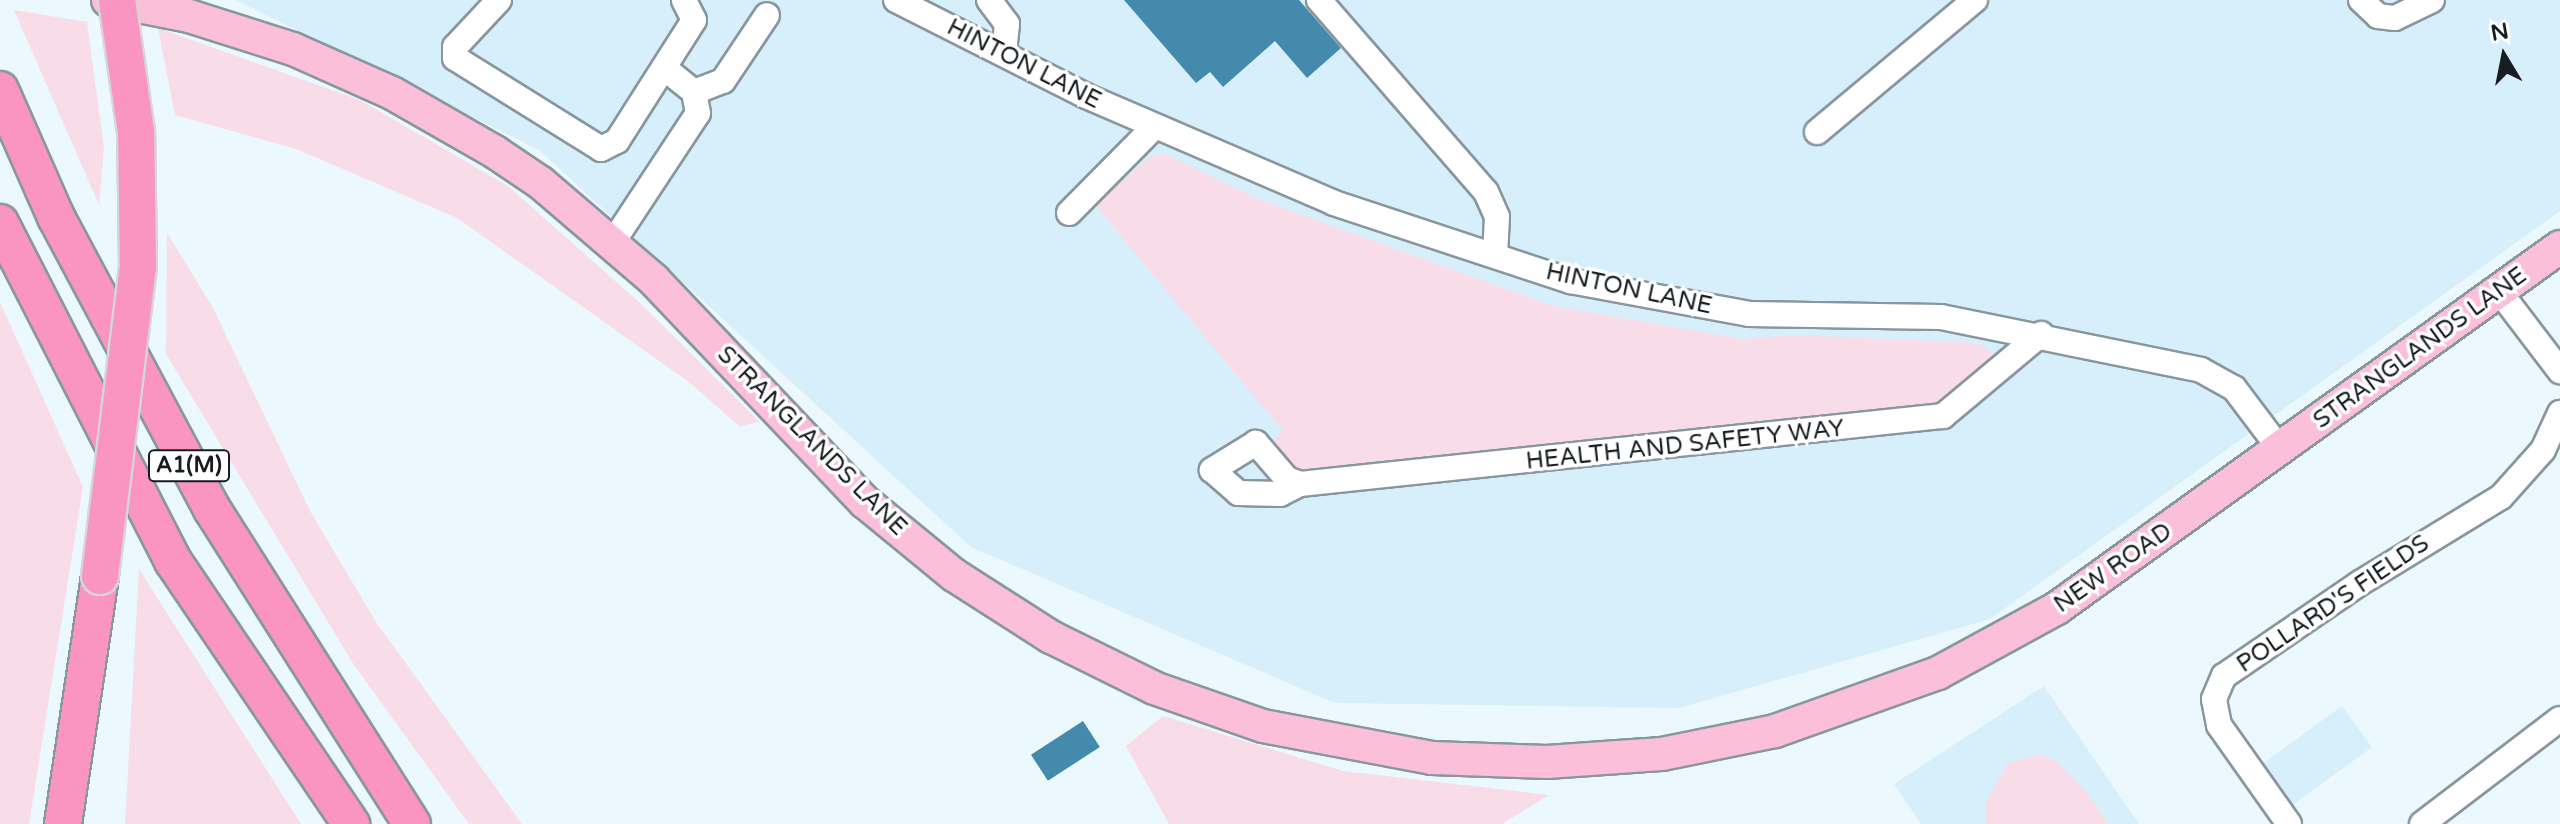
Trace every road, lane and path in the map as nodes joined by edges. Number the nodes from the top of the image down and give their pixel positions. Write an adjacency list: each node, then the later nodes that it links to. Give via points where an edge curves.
1 (108, 0): 11 (main road, STRANGLANDS LANE)
2 (117, 0): 32 (highway, bridge, via 136,132 138,267)
3 (499, 0): 14 (street, via 455,47 455,58 589,145 611,147)
4 (684, 0): 14 (street, via 694,20)
5 (896, 0): 13 (street, HINTON LANE)
6 (989, 0): 13 (street, via 1007,24)
7 (1319, 0): 23 (street, via 1486,192 1497,217)
8 (1975, 0): 18 (street)
9 (2361, 0): 10 (street, via 2378,16 2395,18)
10 (2432, 0)
11 (190, 8): 21 (main road, STRANGLANDS LANE, via 305,54 438,117 541,183)
12 (767, 15): 16 (street, via 723,81)
13 (1004, 54): 17 (street, HINTON LANE)
14 (664, 68): 16 (street)
15 (0, 90): 34 (highway, A1(M), via 56,217 212,509)
16 (694, 92): 21 (street, via 698,113)
17 (1154, 127): 19 (street); 23 (street, HINTON LANE, via 1334,203)
18 (1817, 132)
19 (1069, 213)
20 (0, 223): 33 (highway, A1(M), via 173,561)
21 (613, 242): 30 (main road, STRANGLANDS LANE, via 828,465 908,540 1051,637 1208,708 1375,750 1490,762 1605,760 1775,731)
22 (2560, 247): 24 (main road, STRANGLANDS LANE)
23 (1495, 255): 25 (street, HINTON LANE, via 1570,281 1749,314 1941,317)
24 (2499, 291): 26 (street); 28 (main road, STRANGLANDS LANE)
25 (2041, 334): 28 (street, HINTON LANE, via 2220,377); 29 (street, HEALTH AND SAFETY WAY, via 1943,416)
26 (2560, 371)
27 (2560, 413): 35 (street, POLLARD'S FIELDS, via 2543,450 2501,497 2360,583 2224,676 2214,699 2219,725)
28 (2280, 449): 30 (main road, NEW ROAD, via 2057,608)
29 (1300, 484): 29 (street, HEALTH AND SAFETY WAY, via 1287,479 1256,443 1212,470 1246,496 1280,494)
30 (1938, 673)
31 (2560, 719): 36 (street)
32 (67, 813)
33 (351, 824)
34 (412, 824)
35 (2289, 824)
36 (2422, 824)

